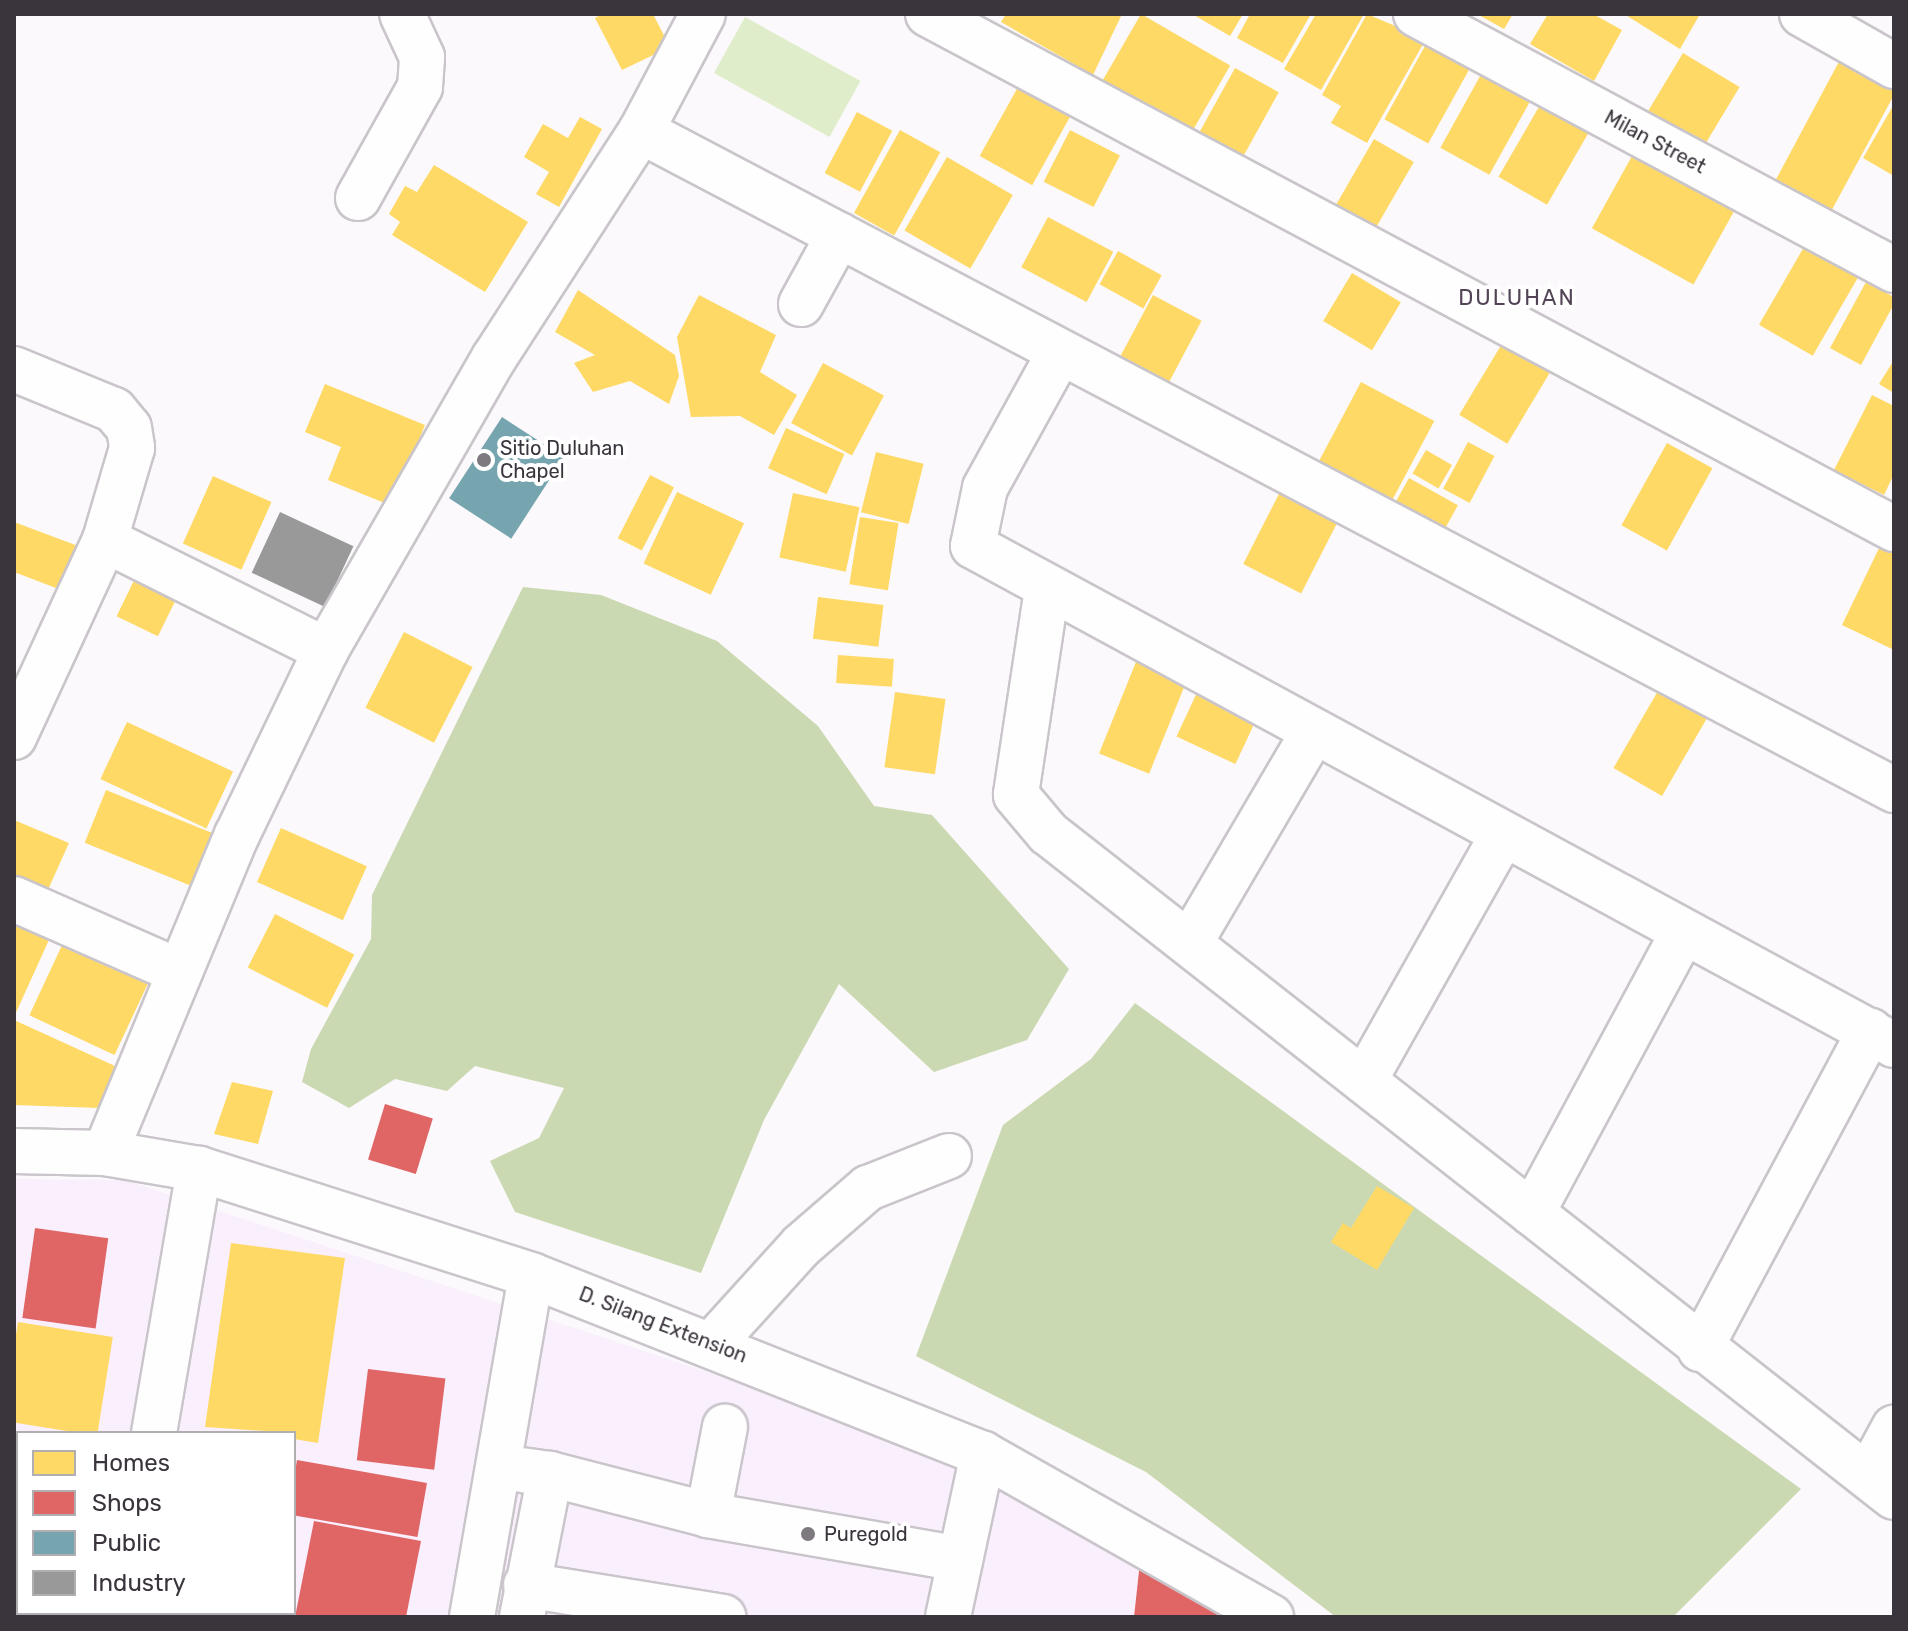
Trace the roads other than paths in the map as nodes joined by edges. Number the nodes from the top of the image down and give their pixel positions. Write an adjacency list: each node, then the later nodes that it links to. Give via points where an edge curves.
1 (402, 14): 8 (street, via 422,57 420,87)
2 (703, 14): 7 (street)
3 (928, 14): 14 (street)
4 (1416, 14): 10 (street, Milan Street)
5 (1802, 14): 6 (street)
6 (1894, 66)
7 (641, 131): 9 (street); 17 (street, via 494,358)
8 (358, 198)
9 (839, 235): 11 (street); 12 (street)
10 (1894, 270)
11 (801, 304)
12 (1060, 352): 16 (street, via 985,488 972,529 973,546); 20 (street)
13 (14, 369): 15 (street, via 114,410 129,428 132,448)
14 (1894, 529)
15 (105, 540): 17 (street); 19 (street)
16 (1047, 589): 18 (street); 24 (street, via 1016,795 1088,868)
17 (326, 650): 25 (street)
18 (1313, 733): 21 (street); 24 (street)
19 (14, 737)
20 (1894, 790)
21 (1503, 834): 23 (street); 27 (street)
22 (14, 899): 25 (street)
23 (1683, 933): 26 (street); 32 (street)
24 (1192, 939): 27 (street)
25 (180, 972): 29 (street)
26 (1882, 1038): 35 (street)
27 (1364, 1081): 32 (street)
28 (14, 1151): 29 (street, D. Silang Extension)
29 (105, 1153): 31 (street, D. Silang Extension)
30 (949, 1156): 34 (street, via 868,1188 801,1246)
31 (199, 1169): 33 (street, D. Silang Extension); 38 (street)
32 (1532, 1213): 35 (street)
33 (531, 1275): 34 (street, D. Silang Extension); 40 (street)
34 (713, 1343): 39 (street, D. Silang Extension)
35 (1700, 1349): 42 (street)
36 (725, 1427): 43 (street)
37 (1894, 1428): 42 (street)
38 (154, 1431)
39 (983, 1454): 44 (street); 49 (street, D. Silang Extension)
40 (499, 1466): 41 (street); 46 (street)
41 (550, 1474): 43 (street); 45 (street)
42 (1881, 1486)
43 (708, 1515): 44 (street)
44 (960, 1559): 48 (street)
45 (524, 1601): 47 (street)
46 (472, 1617)
47 (723, 1617)
48 (948, 1617)
49 (1271, 1617)

